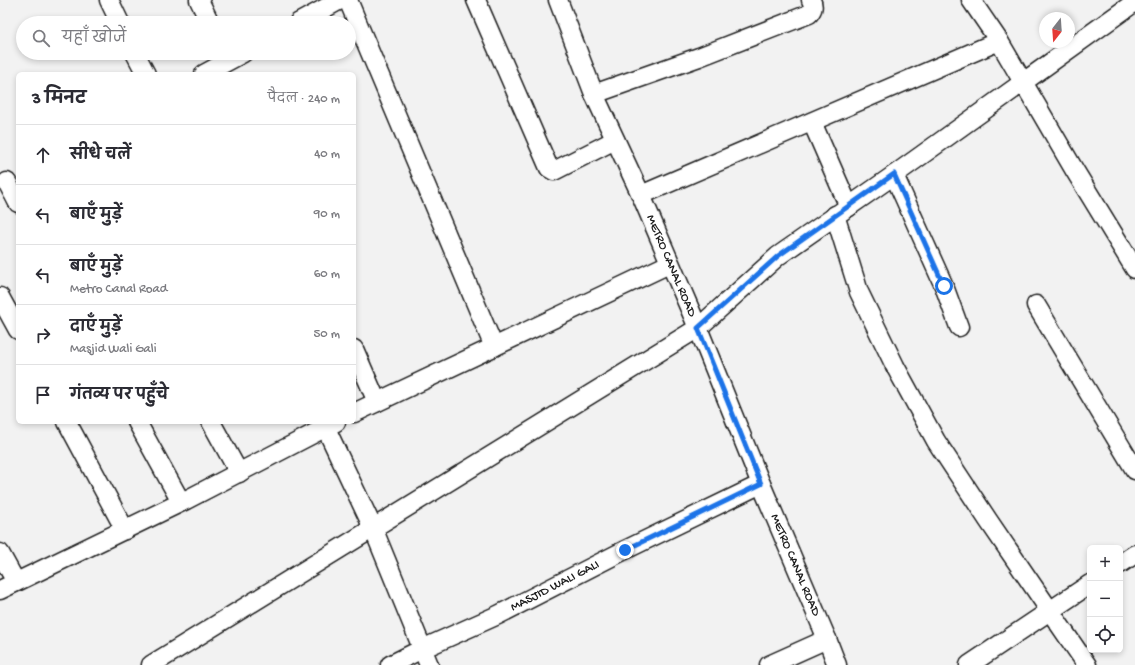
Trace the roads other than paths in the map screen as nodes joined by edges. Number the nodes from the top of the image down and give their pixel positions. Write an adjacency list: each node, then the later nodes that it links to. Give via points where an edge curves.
1 (109, 0): 10 (street)
2 (199, 0): 11 (street)
3 (340, 0): 12 (street)
4 (348, 0): 13 (street)
5 (476, 0): 23 (street, via 549,168 554,171)
6 (558, 0): 21 (street, METRO CANAL ROAD)
7 (811, 0): 21 (street, via 813,8 808,14)
8 (972, 0): 15 (street)
9 (1133, 3): 20 (street)
10 (117, 16)
11 (207, 16)
12 (311, 16)
13 (355, 16)
14 (356, 19): 36 (street)
15 (999, 42): 20 (street); 22 (street)
16 (139, 60): 18 (street)
17 (233, 60): 19 (street)
18 (145, 72)
19 (208, 72)
20 (1023, 81): 24 (street); 30 (street)
21 (594, 94): 23 (street, METRO CANAL ROAD)
22 (812, 122): 26 (street); 28 (street)
23 (615, 140): 26 (street, METRO CANAL ROAD)
24 (894, 174): 28 (street); 34 (street, via 944,286)
25 (8, 181): 27 (street)
26 (641, 195): 29 (street, METRO CANAL ROAD)
27 (16, 199)
28 (842, 211): 35 (street, via 778,256); 55 (street, via 859,292 895,366 936,441)
29 (669, 264): 35 (street, METRO CANAL ROAD); 36 (street)
30 (1135, 269)
31 (0, 297): 33 (street)
32 (1036, 305): 44 (street)
33 (16, 326)
34 (959, 327)
35 (698, 328): 46 (street, METRO CANAL ROAD); 48 (street)
36 (494, 347): 38 (street)
37 (356, 354): 38 (street)
38 (377, 402): 39 (street)
39 (356, 413)
40 (68, 424): 49 (street)
41 (138, 424): 47 (street)
42 (212, 424): 45 (street)
43 (328, 424): 45 (street); 48 (street)
44 (1135, 470)
45 (239, 474): 47 (street)
46 (761, 484): 56 (street, METRO CANAL ROAD); 57 (street, MASJID WALI GALI, via 498,615)
47 (181, 502): 49 (street)
48 (372, 528): 57 (street); 58 (street)
49 (125, 530): 53 (street)
50 (0, 553): 53 (street)
51 (1135, 554): 52 (street)
52 (1123, 562)
53 (8, 586)
54 (1087, 586): 55 (street)
55 (1050, 610): 63 (street); 64 (street)
56 (828, 639): 61 (street); 62 (street, METRO CANAL ROAD)
57 (422, 649): 59 (street, MASJID WALI GALI); 60 (street)
58 (151, 665)
59 (390, 665)
60 (429, 665)
61 (769, 665)
62 (837, 665)
63 (969, 665)
64 (1087, 665)

